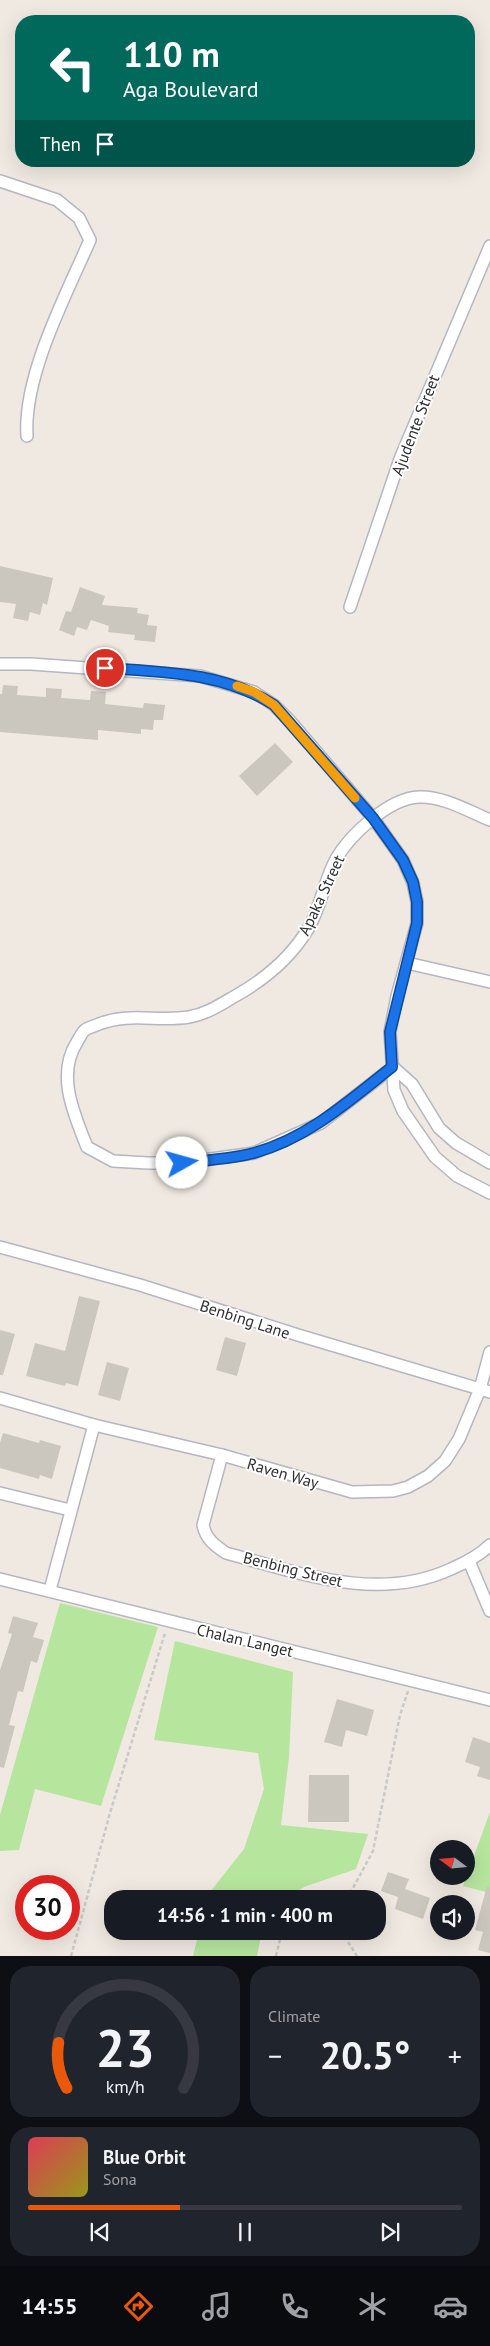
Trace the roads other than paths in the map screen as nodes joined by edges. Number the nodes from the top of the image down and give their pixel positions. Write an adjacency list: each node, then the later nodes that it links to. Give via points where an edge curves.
1 (0, 181): 3 (street, via 57,200 79,218 90,240 45,344 25,416)
2 (490, 246): 4 (street, Ajudente Street, via 400,459)
3 (27, 436)
4 (350, 607)
5 (0, 664): 6 (street, via 190,675 228,682 254,692 279,710)
6 (373, 818): 7 (street, Apaka Street, via 397,804 418,797 448,802); 8 (street, via 403,860 413,882 417,923); 10 (street, Apaka Street, via 349,840 336,860 308,929 271,972 208,1012 188,1017 114,1019 85,1030 72,1050 66,1073 87,1146 114,1161 182,1163 254,1153 294,1136 321,1123)
7 (490, 820)
8 (407, 963): 9 (street); 10 (street, via 390,1032)
9 (490, 982)
10 (392, 1067): 11 (street, via 412,1084 439,1128); 12 (street, via 394,1090 403,1111 435,1157 457,1176)
11 (490, 1163)
12 (490, 1193)
13 (0, 1247): 15 (street, Benbing Lane, via 140,1285)
14 (490, 1352): 15 (street, Raven Way)
15 (485, 1390): 18 (street, Raven Way, via 445,1461 428,1476 393,1491 352,1492)
16 (0, 1398): 17 (street, Raven Way)
17 (94, 1425): 18 (street, Raven Way); 20 (street)
18 (222, 1455): 22 (street, Benbing Street, via 203,1525 205,1535 214,1546 226,1553 331,1581 372,1586 429,1578)
19 (0, 1493): 20 (street)
20 (70, 1510): 24 (street)
21 (490, 1545): 22 (street, Benbing Street)
22 (469, 1561): 25 (street)
23 (0, 1578): 24 (street, Chalan Langet)
24 (50, 1590): 26 (street, Chalan Langet)
25 (490, 1611)
26 (490, 1700)

